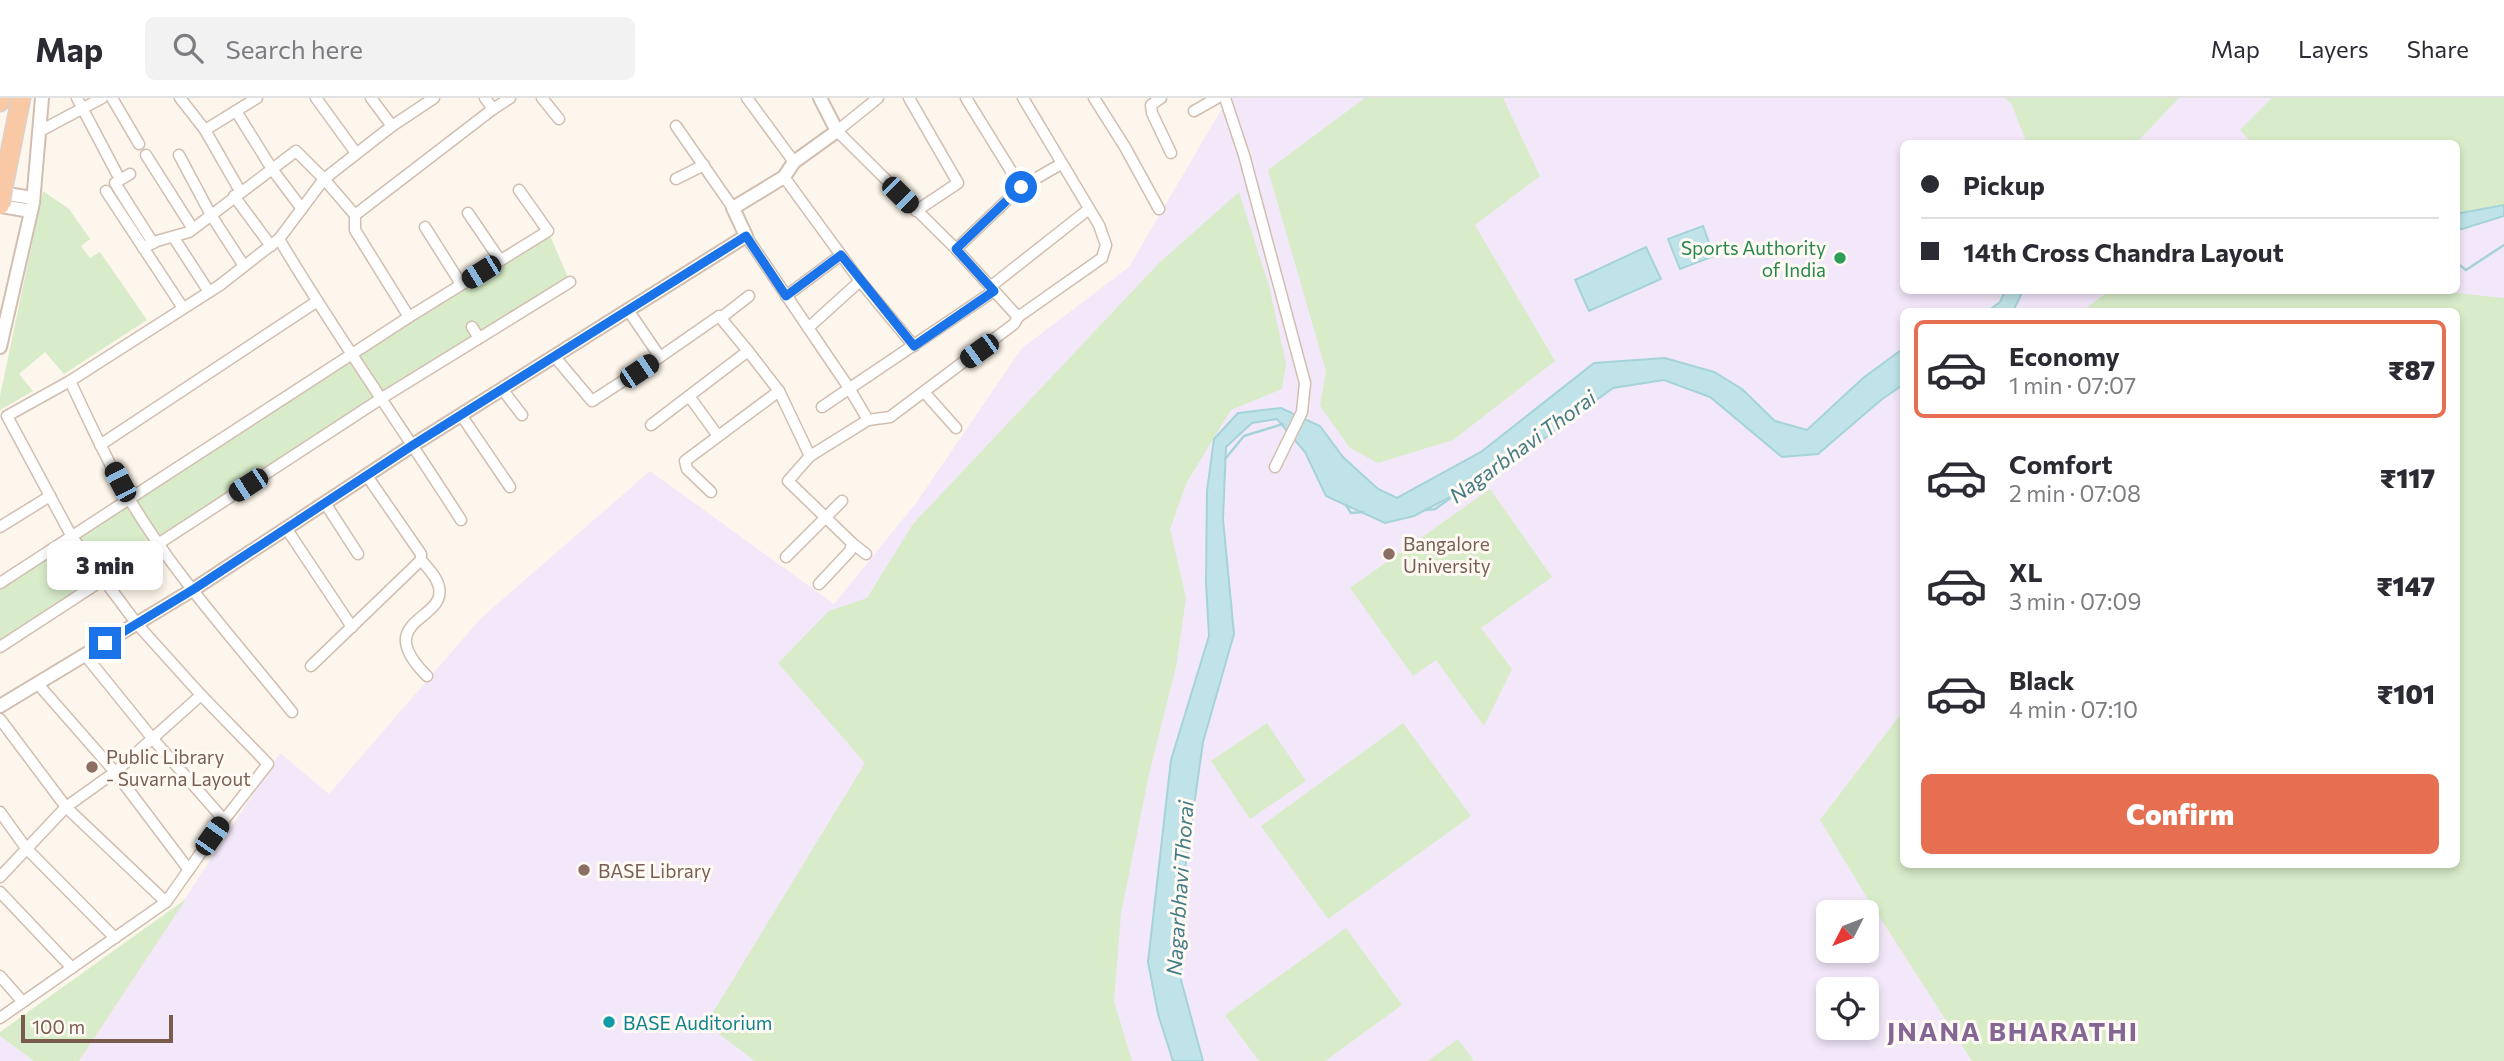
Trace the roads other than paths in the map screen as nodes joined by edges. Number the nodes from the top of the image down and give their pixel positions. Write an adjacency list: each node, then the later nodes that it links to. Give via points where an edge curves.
1 (21, 98): 52 (highway)
2 (42, 98): 32 (street)
3 (77, 98): 25 (street)
4 (102, 98): 25 (street)
5 (113, 98): 34 (street)
6 (180, 98): 31 (street)
7 (257, 98): 24 (street)
8 (316, 98): 35 (street)
9 (371, 98): 29 (street)
10 (485, 98): 26 (street)
11 (510, 98): 26 (street)
12 (542, 98): 28 (street)
13 (747, 98): 39 (street)
14 (820, 98): 33 (street)
15 (909, 98): 58 (street, via 958,183)
16 (966, 98): 48 (street)
17 (1023, 98): 40 (street)
18 (1094, 98): 57 (street)
19 (1161, 98): 36 (street, via 1152,105 1152,113)
20 (1217, 98): 27 (street)
21 (1225, 98): 113 (street, via 1305,383 1301,412)
22 (432, 99): 29 (street)
23 (876, 99): 33 (street)
24 (239, 105): 31 (street); 42 (street)
25 (83, 109): 32 (street); 43 (street)
26 (493, 109): 61 (street)
27 (1194, 111)
28 (559, 119)
29 (391, 126): 35 (street)
30 (676, 126): 41 (street)
31 (205, 130): 51 (street)
32 (40, 131): 53 (street)
33 (837, 131): 39 (street); 58 (street)
34 (139, 144)
35 (356, 153): 46 (street)
36 (1171, 153)
37 (146, 155): 63 (street)
38 (179, 155): 60 (street)
39 (794, 162): 45 (street)
40 (1061, 164): 48 (street); 56 (street)
41 (704, 165): 47 (street); 54 (street)
42 (272, 169): 46 (street, via 296,151); 51 (street); 55 (street)
43 (117, 174)
44 (130, 174): 67 (street, via 115,183)
45 (784, 177): 54 (street); 70 (street)
46 (324, 178): 55 (street); 61 (street)
47 (676, 179)
48 (1021, 187): 69 (street)
49 (519, 190): 71 (street, via 548,230)
50 (106, 191): 68 (street)
51 (237, 194): 60 (street); 66 (street)
52 (1, 198): 53 (street)
53 (32, 204): 90 (street)
54 (733, 208): 64 (street)
55 (302, 209): 66 (street)
56 (1089, 209): 76 (street); 85 (street, via 1104,235 1102,258)
57 (1159, 209)
58 (916, 211): 69 (street)
59 (468, 213): 71 (street)
60 (211, 215): 63 (street); 72 (street)
61 (355, 215): 83 (street, via 355,230)
62 (425, 227): 75 (street)
63 (192, 229): 65 (street)
64 (746, 236): 79 (street); 82 (street)
65 (174, 238): 67 (street); 77 (street)
66 (275, 242): 72 (street); 80 (street)
67 (153, 243): 68 (street)
68 (143, 248): 81 (street)
69 (956, 249): 76 (street)
70 (841, 255): 73 (street); 79 (street)
71 (500, 260): 75 (street)
72 (244, 266): 77 (street)
73 (860, 281): 87 (street); 89 (street)
74 (570, 282): 88 (street)
75 (461, 284): 83 (street)
76 (992, 289): 85 (street); 89 (street)
77 (209, 292): 81 (street)
78 (749, 296): 84 (street)
79 (786, 296): 87 (street)
80 (316, 302): 92 (street); 110 (street)
81 (183, 308): 95 (street)
82 (628, 310): 93 (street); 94 (street)
83 (409, 317): 92 (street)
84 (722, 317): 91 (street); 94 (street)
85 (1018, 317): 99 (street)
86 (472, 327): 88 (street)
87 (808, 328): 96 (street)
88 (479, 338): 101 (street)
89 (914, 346): 96 (street)
90 (0, 347)
91 (748, 351): 98 (street); 100 (street)
92 (353, 353): 101 (street); 118 (street)
93 (554, 356): 94 (street, via 592,401); 97 (street)
94 (660, 357)
95 (70, 381): 105 (street); 110 (street)
96 (849, 388): 102 (street); 106 (street)
97 (502, 389): 103 (street); 104 (street)
98 (779, 391): 109 (street); 112 (street)
99 (924, 392): 106 (street, via 890,417); 108 (street)
100 (689, 396): 107 (street); 109 (street)
101 (382, 398): 111 (street); 126 (street)
102 (822, 407)
103 (461, 415): 111 (street); 115 (street)
104 (522, 415)
105 (4, 418): 117 (street)
106 (868, 420): 112 (street)
107 (651, 425)
108 (956, 428)
109 (718, 436): 116 (street, via 685,461 687,469)
110 (100, 445): 118 (street)
111 (413, 445): 114 (street); 122 (street)
112 (810, 456): 121 (street, via 788,481)
113 (1275, 467)
114 (366, 476): 120 (street); 131 (street)
115 (510, 487)
116 (711, 492)
117 (50, 496): 123 (street); 125 (street)
118 (130, 500): 125 (street); 126 (street)
119 (842, 500): 121 (street)
120 (325, 503): 124 (street); 128 (street)
121 (825, 519): 127 (street); 130 (street)
122 (461, 520)
123 (0, 527)
124 (286, 528): 135 (street); 137 (street)
125 (72, 537): 132 (street); 133 (street)
126 (158, 542): 132 (street); 135 (street)
127 (852, 543): 129 (street); 134 (street)
128 (358, 554)
129 (866, 554)
130 (786, 557)
131 (421, 559): 137 (street); 141 (street, via 437,580 440,593 436,603 411,623 406,642 413,663)
132 (105, 580): 136 (street); 138 (street)
133 (0, 583)
134 (819, 584)
135 (194, 589): 136 (street); 145 (street)
136 (137, 624): 139 (street); 143 (street)
137 (352, 627): 140 (street)
138 (0, 647)
139 (85, 655): 142 (street); 147 (street)
140 (311, 666)
141 (427, 676)
142 (37, 683): 144 (street); 148 (street)
143 (201, 695): 147 (street); 151 (street, via 268,764)
144 (0, 706)
145 (292, 712)
146 (0, 719): 149 (street)
147 (153, 738): 148 (street); 151 (street)
148 (115, 772): 149 (street); 153 (street)
149 (66, 807): 152 (street); 156 (street)
150 (0, 812): 152 (street)
151 (224, 820): 153 (street)
152 (26, 848): 154 (street); 157 (street)
153 (189, 870): 156 (street)
154 (0, 877)
155 (0, 892): 158 (street)
156 (166, 902): 157 (street)
157 (115, 938): 158 (street)
158 (72, 968): 160 (street)
159 (0, 976): 160 (street)
160 (22, 1001): 161 (street)
161 (0, 1018)

